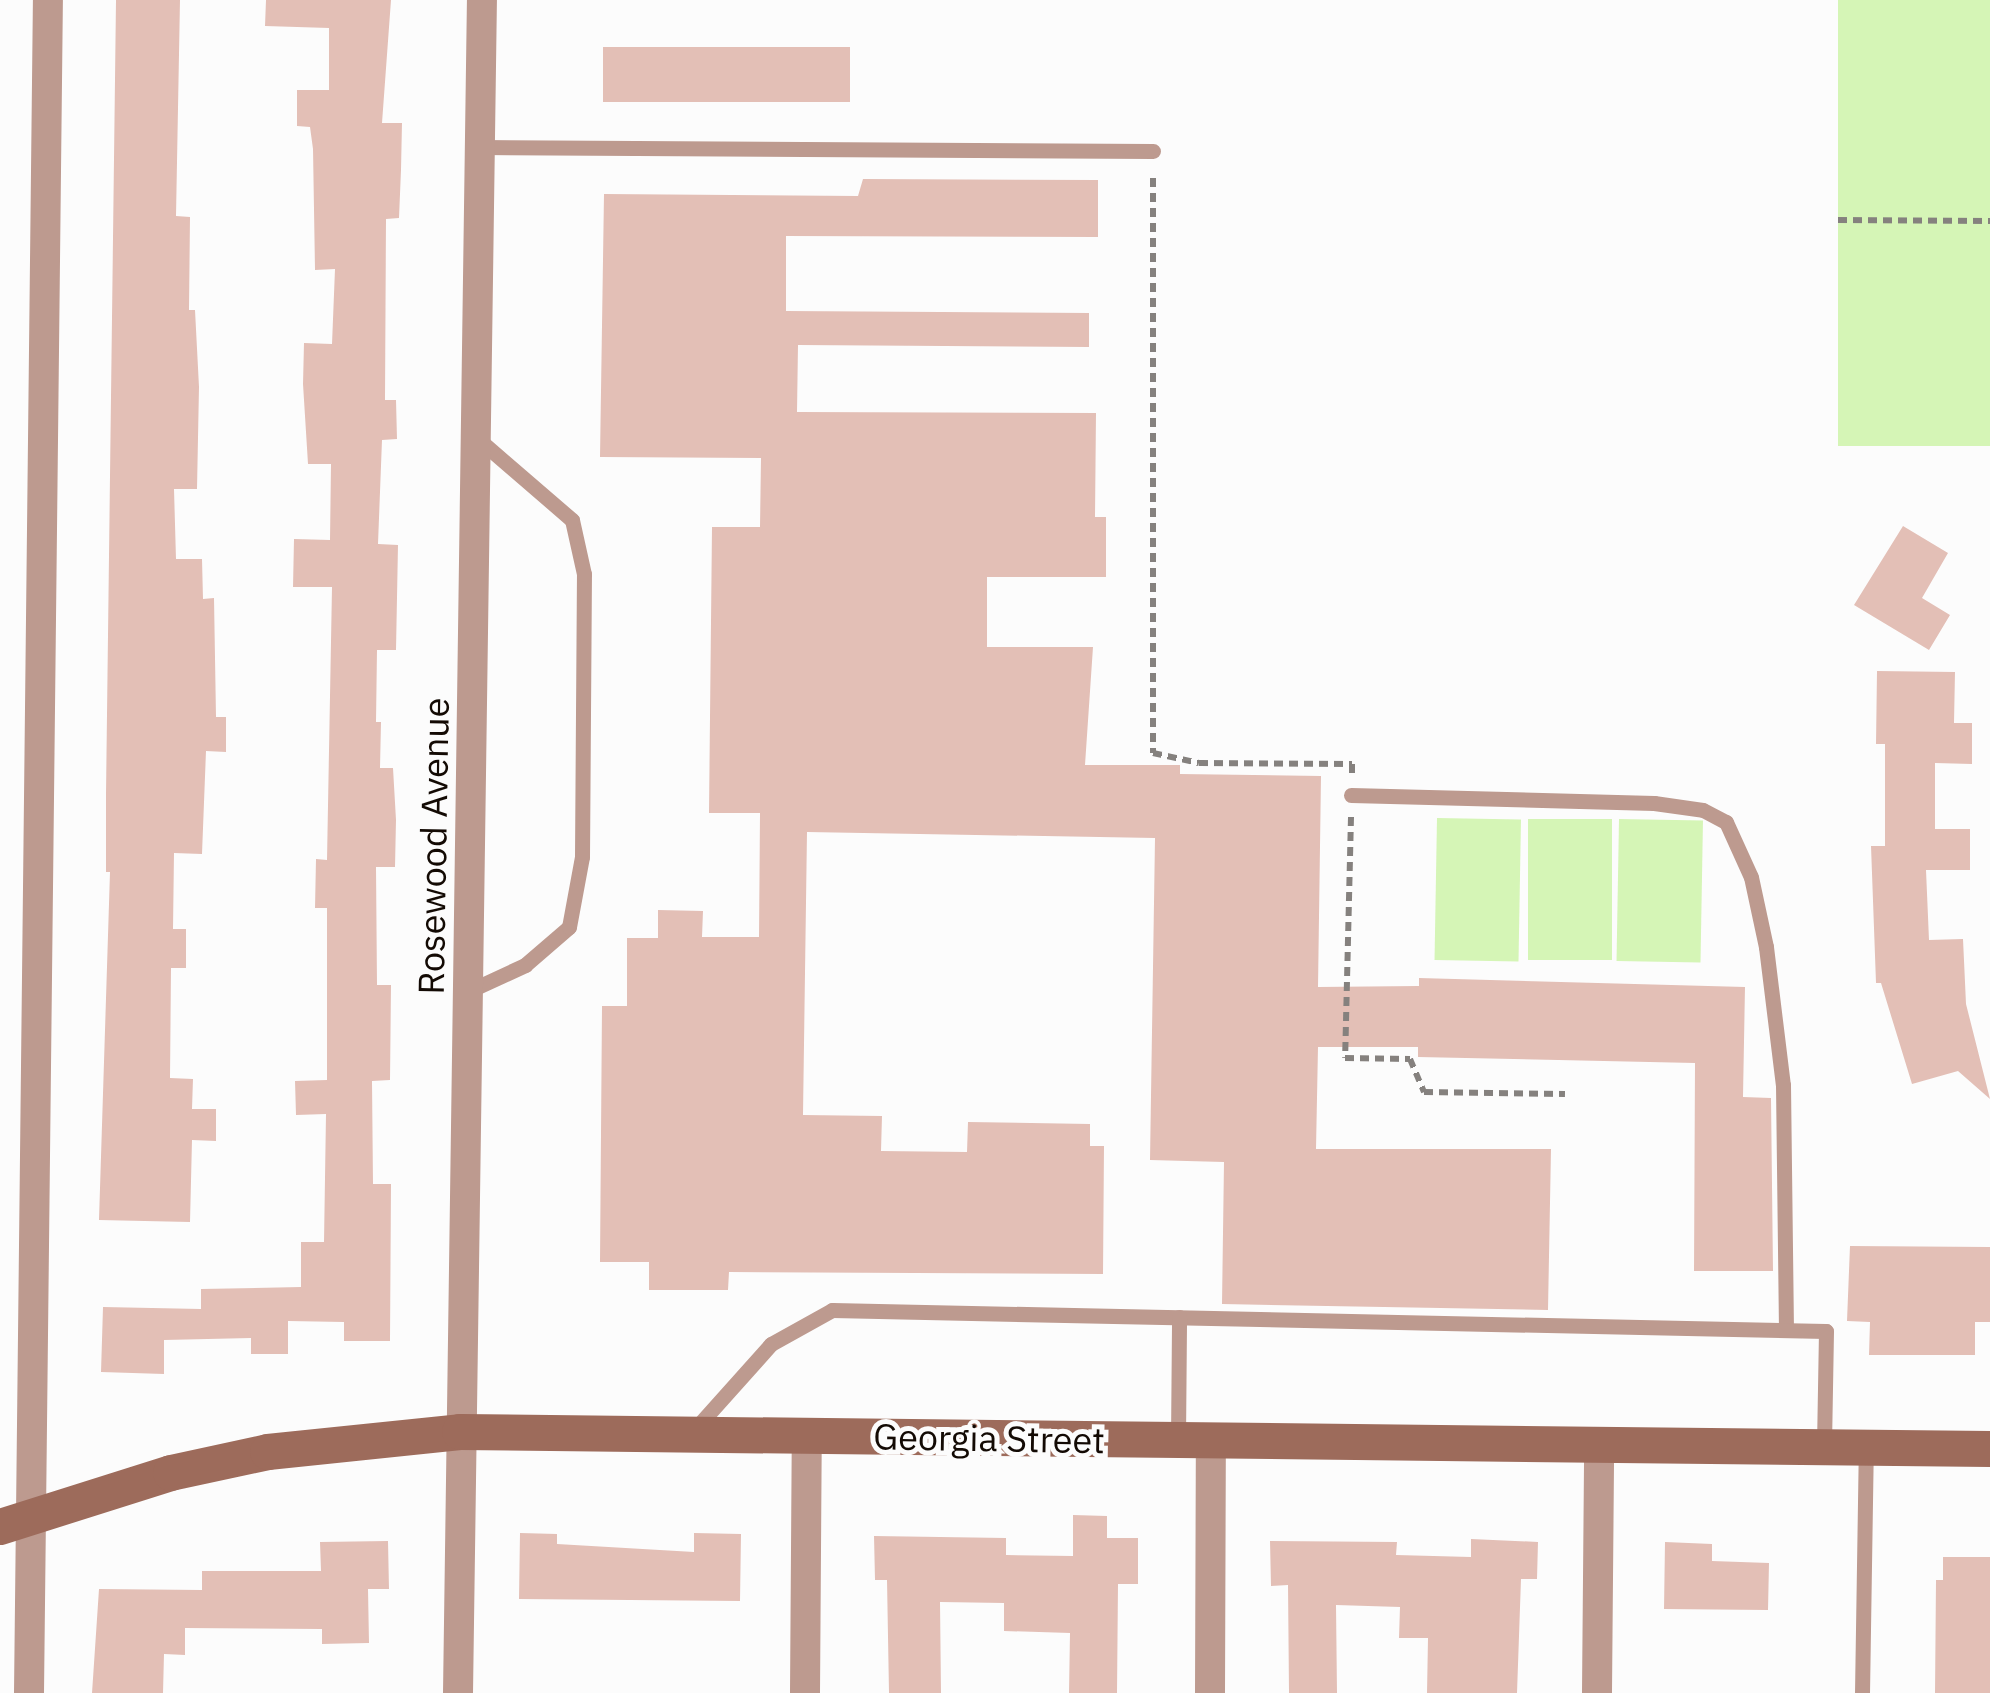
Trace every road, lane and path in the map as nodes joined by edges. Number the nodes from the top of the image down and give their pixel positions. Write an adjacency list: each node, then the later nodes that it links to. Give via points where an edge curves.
1 (48, 0): 21 (street)
2 (482, 0): 3 (street, Rosewood Avenue)
3 (481, 147): 4 (lane); 7 (street, Rosewood Avenue)
4 (1153, 151): 8 (path, via 1153,752 1199,763 1352,764)
5 (1838, 220): 6 (path)
6 (1990, 221)
7 (476, 437): 9 (street, Rosewood Avenue); 9 (lane, via 572,520 584,574 583,833 569,927 525,965)
8 (1352, 795): 10 (path, via 1345,1058 1410,1059 1424,1092); 12 (lane, via 1654,803 1703,810 1726,823 1751,877 1783,1085)
9 (471, 991): 13 (street, Rosewood Avenue)
10 (1565, 1094)
11 (1179, 1317): 12 (lane); 14 (lane, via 832,1310 771,1344); 16 (lane)
12 (1786, 1330): 18 (lane, via 1826,1331)
13 (460, 1432): 14 (main road, Georgia Street); 21 (main road, Georgia Street, via 268,1452 171,1472); 23 (street, Rosewood Avenue)
14 (689, 1435): 15 (main road, Georgia Street)
15 (807, 1436): 16 (main road, Georgia Street); 24 (street)
16 (1195, 1440): 17 (main road, Georgia Street); 25 (street)
17 (1599, 1444): 18 (main road, Georgia Street); 26 (street)
18 (1824, 1447): 19 (main road, Georgia Street)
19 (1866, 1448): 20 (main road, Georgia Street); 27 (lane)
20 (1990, 1449)
21 (15, 1522): 22 (street)
22 (29, 1693)
23 (458, 1693)
24 (805, 1693)
25 (1210, 1693)
26 (1597, 1693)
27 (1862, 1693)

